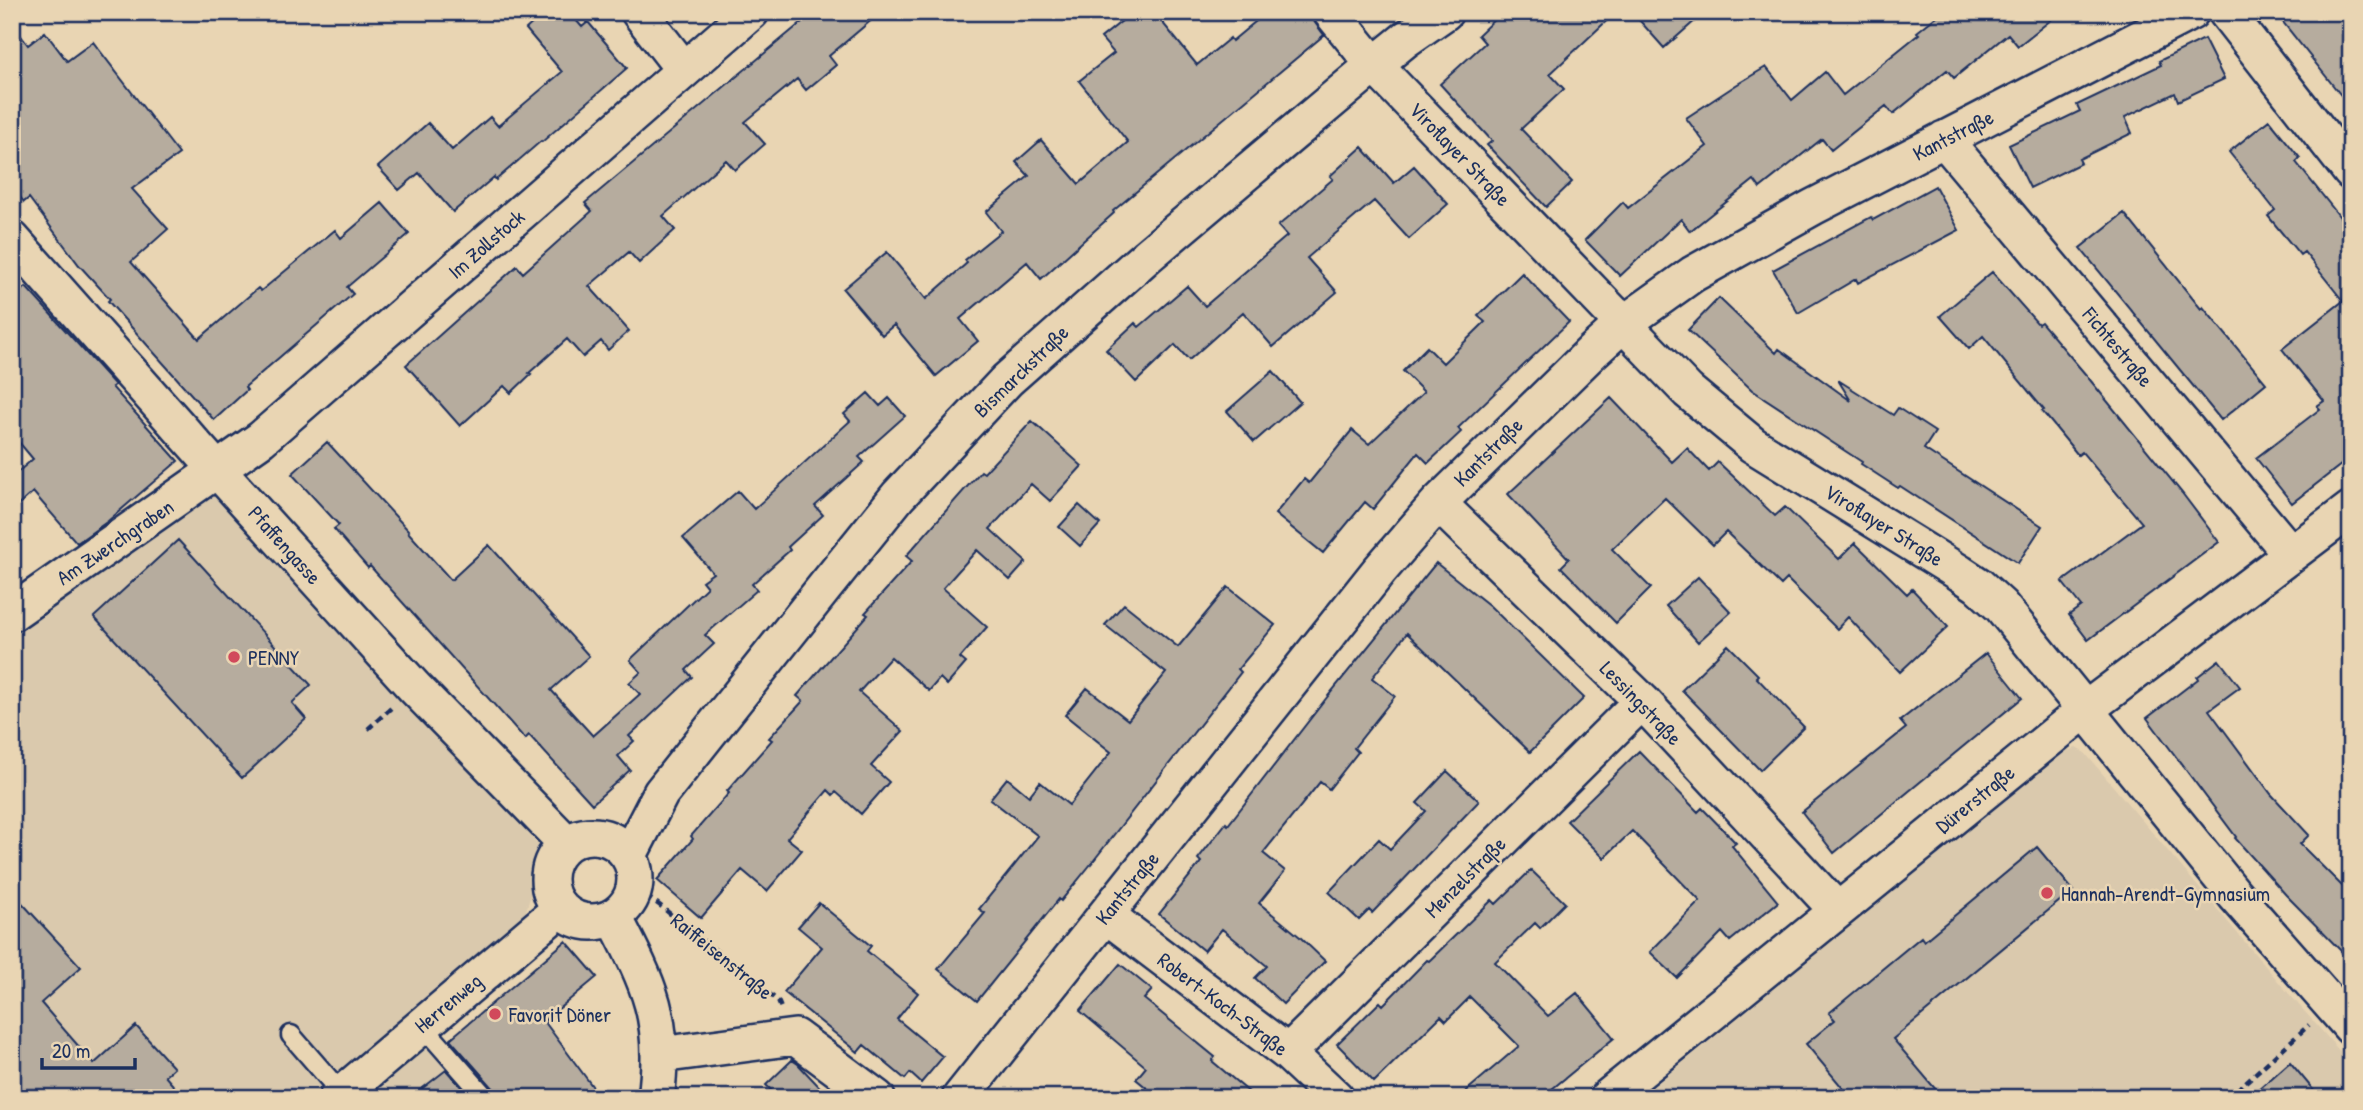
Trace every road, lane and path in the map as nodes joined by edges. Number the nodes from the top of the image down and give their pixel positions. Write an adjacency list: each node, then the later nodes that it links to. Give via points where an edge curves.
1 (639, 12): 8 (street)
2 (751, 12): 8 (street, Im Zollstock)
3 (1331, 12): 7 (street, Viroflayer Straße)
4 (1445, 12): 7 (street, Bismarckstraße)
5 (2191, 12): 9 (street, Kantstraße)
6 (2226, 12): 10 (street)
7 (1374, 65): 12 (street, Viroflayer Straße); 21 (street, Bismarckstraße, via 1007,380 898,496)
8 (684, 70): 13 (street, Im Zollstock, via 301,406)
9 (1944, 139): 12 (street, Kantstraße, via 1693,274); 16 (street, Fichtestraße)
10 (2351, 172)
11 (12, 239): 13 (street, Pfaffengasse)
12 (1623, 324): 14 (street, Kantstraße); 19 (street, Viroflayer Straße, via 1688,391 1753,445 1978,585 2001,606)
13 (218, 471): 17 (street, Am Zwerchgraben); 20 (street, Pfaffengasse, via 414,687)
14 (1438, 503): 18 (street, Lessingstraße); 25 (street, Kantstraße)
15 (2350, 512): 16 (street, Dürerstraße)
16 (2291, 554): 19 (street, Dürerstraße)
17 (12, 613)
18 (1642, 701): 24 (street, Lessingstraße); 30 (street, Menzelstraße)
19 (2085, 710): 24 (street, Dürerstraße); 26 (street, Viroflayer Straße)
20 (566, 844): 21 (street, via 584,836); 23 (street, via 556,854 548,882)
21 (617, 846): 22 (street, via 634,866)
22 (625, 903): 23 (street, via 600,922 586,923); 29 (path, Raiffeisenstraße, via 658,904 778,1001); 31 (street, via 636,957 653,1002)
23 (560, 909): 27 (street, Herrenweg)
24 (1837, 910): 38 (street, Dürerstraße)
25 (1106, 915): 30 (street, Robert-Koch-Straße); 36 (street, Kantstraße)
26 (2340, 1016): 39 (path)
27 (422, 1025): 32 (street, Herrenweg); 33 (lane)
28 (291, 1035): 32 (lane)
29 (795, 1037): 31 (street); 35 (street)
30 (1288, 1053): 37 (street, Robert-Koch-Straße)
31 (660, 1055): 34 (street)
32 (340, 1096)
33 (486, 1098)
34 (656, 1098)
35 (877, 1098)
36 (960, 1098)
37 (1336, 1098)
38 (1607, 1098)
39 (2228, 1098)

